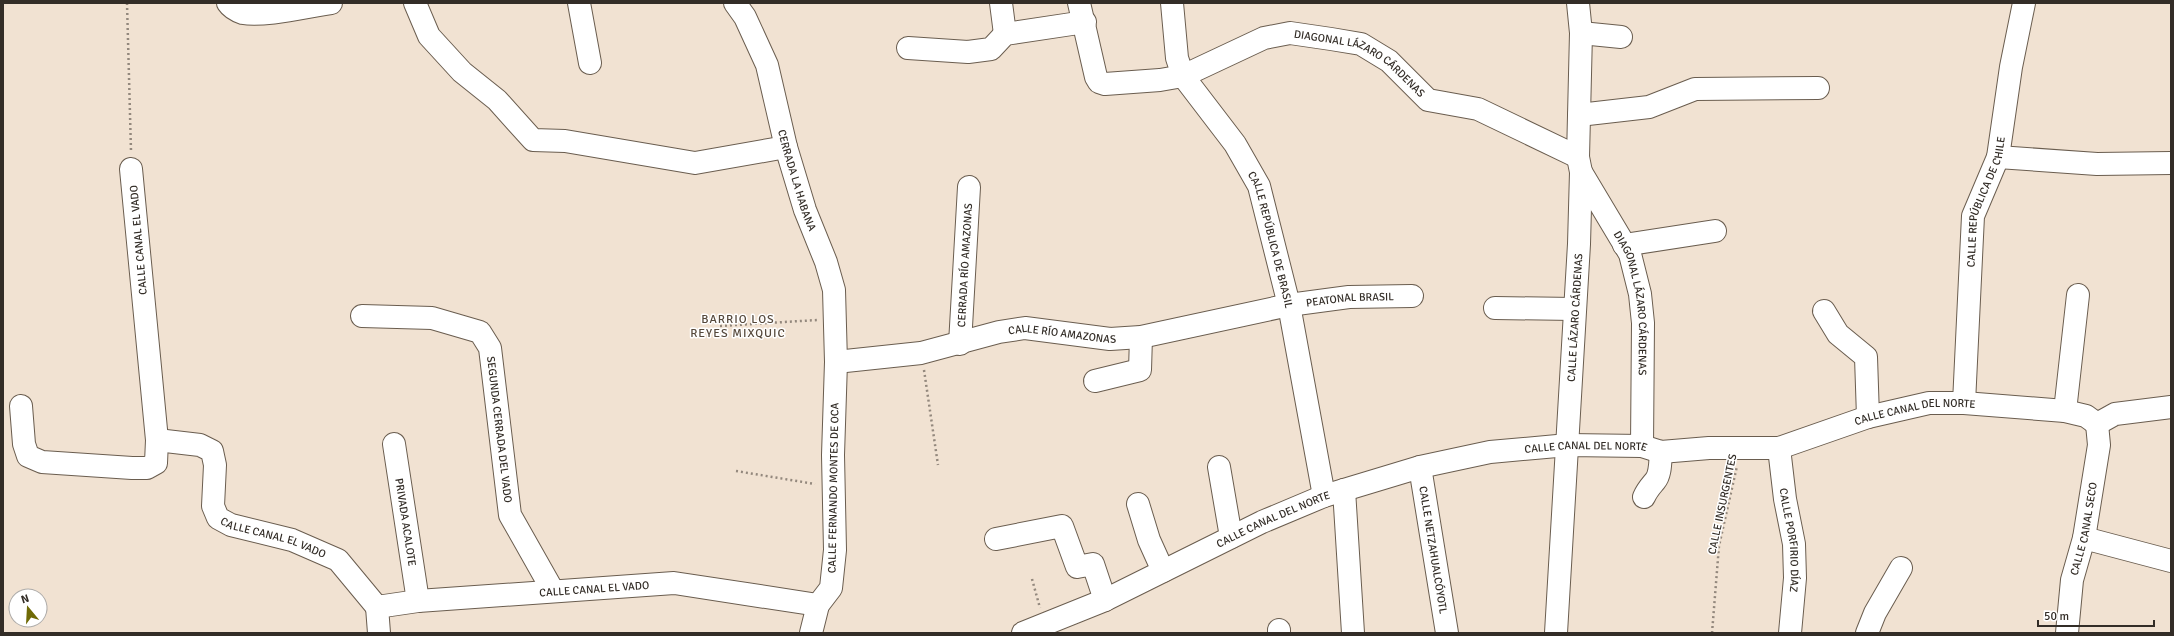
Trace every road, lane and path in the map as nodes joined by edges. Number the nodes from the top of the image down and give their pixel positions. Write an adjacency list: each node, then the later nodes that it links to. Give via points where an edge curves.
1 (127, 3): 24 (path, CALLE CANAL EL VADO)
2 (228, 3): 3 (street, via 232,8 244,13 264,13)
3 (331, 3)
4 (415, 3): 20 (street, via 429,36 462,72 497,100 533,140 565,141 695,163)
5 (580, 3): 16 (street)
6 (736, 3): 20 (street, CERRADA LA HABANA, via 767,65)
7 (1000, 3): 13 (street)
8 (1172, 3): 17 (street, CALLE REPÚBLICA DE BRASIL, via 1177,58)
9 (1578, 3): 12 (street, CALLE LÁZARO CÁRDENAS)
10 (2024, 3): 21 (street, CALLE REPÚBLICA DE CHILE, via 2011,67)
11 (1082, 12): 13 (street); 17 (street, DIAGONAL LÁZARO CÁRDENAS, via 1099,82 1113,84)
12 (1581, 33): 14 (street); 19 (street, CALLE LÁZARO CÁRDENAS)
13 (1006, 34): 15 (street, via 991,49 968,52)
14 (1621, 38)
15 (908, 48)
16 (590, 63)
17 (1183, 76): 23 (street, DIAGONAL LÁZARO CÁRDENAS, via 1264,38 1290,33 1361,44 1389,61 1428,100 1478,109); 30 (street, CALLE REPÚBLICA DE BRASIL, via 1235,144 1259,186)
18 (1818, 88): 19 (street, via 1695,89 1649,107)
19 (1579, 115): 23 (street, CALLE LÁZARO CÁRDENAS)
20 (786, 147): 35 (street, CERRADA LA HABANA, via 805,210 832,283)
21 (1998, 157): 22 (street, via 2096,164); 42 (street, CALLE REPÚBLICA DE CHILE, via 1973,216)
22 (2171, 163)
23 (1579, 164): 27 (street, DIAGONAL LÁZARO CÁRDENAS); 32 (street, CALLE LÁZARO CÁRDENAS, via 1579,244)
24 (131, 169): 48 (street, CALLE CANAL EL VADO)
25 (969, 187): 38 (street, CERRADA RÍO AMAZONAS)
26 (1715, 231): 27 (street)
27 (1624, 245): 52 (street, DIAGONAL LÁZARO CÁRDENAS, via 1630,254 1640,294)
28 (2078, 295): 45 (street)
29 (1412, 296): 30 (street, PEATONAL BRASIL, via 1349,296)
30 (1289, 305): 37 (street, CALLE RÍO AMAZONAS); 59 (street, CALLE REPÚBLICA DE BRASIL)
31 (1495, 308): 32 (street)
32 (1574, 309): 50 (street, CALLE LÁZARO CÁRDENAS)
33 (1824, 311): 46 (street, via 1838,334 1866,357)
34 (362, 316): 69 (street, SEGUNDA CERRADA DEL VADO, via 432,318 480,332 490,348 510,515)
35 (834, 319): 36 (path); 40 (street, CERRADA LA HABANA)
36 (720, 326)
37 (1141, 337): 38 (street, CALLE RÍO AMAZONAS, via 1110,339 1025,328 999,332); 41 (street, via 1140,370)
38 (960, 344): 39 (street, CALLE RÍO AMAZONAS)
39 (921, 353): 40 (street, CALLE RÍO AMAZONAS); 54 (path)
40 (836, 362): 58 (street, CALLE FERNANDO MONTES DE OCA, via 833,456)
41 (1095, 381)
42 (1964, 403): 45 (street, CALLE CANAL DEL NORTE); 46 (street, CALLE CANAL DEL NORTE, via 1930,403)
43 (21, 406): 48 (street, via 24,444 28,456 42,462 147,468 156,462)
44 (2171, 407): 47 (street, via 2115,414)
45 (2065, 411): 47 (street, CALLE CANAL DEL NORTE, via 2086,416)
46 (1868, 418): 51 (street, CALLE CANAL DEL NORTE)
47 (2097, 424): 63 (street, CALLE CANAL SECO, via 2099,445)
48 (157, 440): 73 (street, CALLE CANAL EL VADO, via 200,445 212,451 215,465 213,506 218,518 231,525 292,540 338,560)
49 (394, 444): 71 (street, PRIVADA ACALOTE)
50 (1568, 445): 52 (street, CALLE CANAL DEL NORTE); 56 (street, CALLE CANAL DEL NORTE, via 1490,452); 80 (street, CALLE LÁZARO CÁRDENAS)
51 (1779, 448): 53 (street, CALLE CANAL DEL NORTE); 82 (street, CALLE PORFIRIO DÍAZ, via 1794,544 1795,578)
52 (1651, 449): 53 (street, CALLE CANAL DEL NORTE); 60 (street, DIAGONAL LÁZARO CÁRDENAS, via 1657,476)
53 (1741, 449): 81 (path, CALLE INSURGENTES, via 1719,546)
54 (938, 465)
55 (1219, 467): 62 (street)
56 (1420, 468): 59 (street, CALLE CANAL DEL NORTE); 79 (street, CALLE NETZAHUALCÓYOTL)
57 (736, 471): 58 (path)
58 (835, 487): 72 (street, CALLE FERNANDO MONTES DE OCA, via 835,550 831,588)
59 (1334, 493): 62 (street, CALLE CANAL DEL NORTE); 78 (street, CALLE REPÚBLICA DE BRASIL)
60 (1644, 497)
61 (1138, 504): 67 (street, via 1149,540)
62 (1231, 537): 67 (street, CALLE CANAL DEL NORTE)
63 (2084, 538): 65 (street); 84 (street, CALLE CANAL SECO, via 2072,580)
64 (996, 539): 70 (street, via 1062,526 1076,567 1093,564)
65 (2171, 561)
66 (1901, 568): 83 (street, via 1875,613)
67 (1163, 571): 70 (street, CALLE CANAL DEL NORTE)
68 (1032, 579): 74 (path)
69 (553, 591): 71 (street, CALLE CANAL EL VADO); 72 (street, CALLE CANAL EL VADO, via 674,583)
70 (1105, 600): 74 (street, CALLE CANAL DEL NORTE)
71 (418, 601): 73 (street, CALLE CANAL EL VADO)
72 (818, 605): 76 (street, CALLE FERNANDO MONTES DE OCA)
73 (377, 607): 75 (street)
74 (1045, 623): 77 (street, CALLE CANAL DEL NORTE)
75 (379, 633)
76 (811, 633)
77 (1023, 633)
78 (1353, 633)
79 (1447, 633)
80 (1556, 633)
81 (1712, 633)
82 (1790, 633)
83 (1867, 633)
84 (2067, 633)

